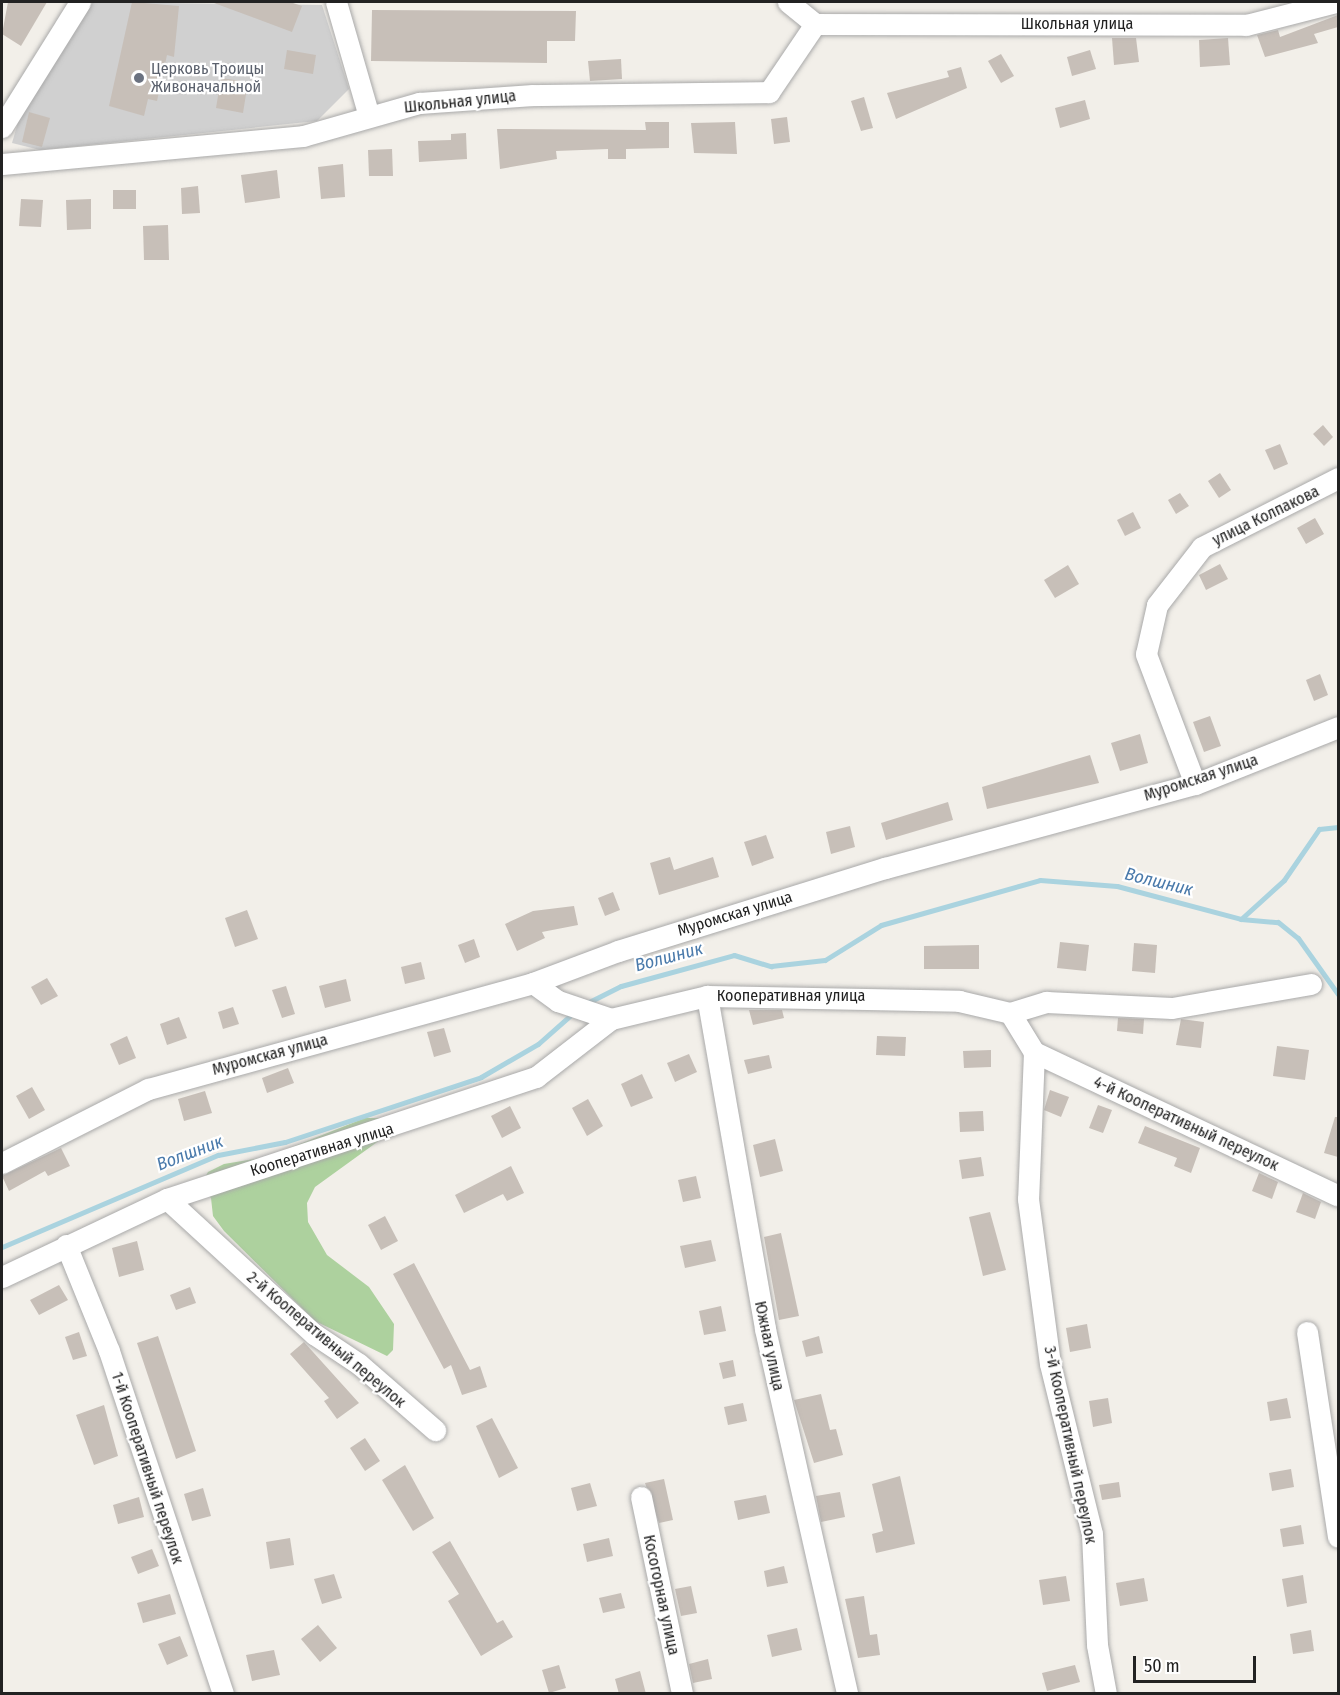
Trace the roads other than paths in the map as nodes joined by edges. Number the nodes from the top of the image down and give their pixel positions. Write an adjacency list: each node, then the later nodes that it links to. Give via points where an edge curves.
1 (80, 2): 7 (street)
2 (336, 2): 6 (street)
3 (788, 2): 5 (street)
4 (1336, 2): 5 (street, Школьная улица, via 1246,25)
5 (815, 24): 6 (street, Школьная улица, via 769,92 533,95 419,104)
6 (369, 116): 8 (street, Школьная улица, via 303,136 236,145)
7 (2, 127)
8 (2, 164)
9 (1338, 478): 11 (street, улица Колпакова, via 1202,547 1157,605 1146,654)
10 (1338, 727): 11 (street, Муромская улица)
11 (1195, 784): 12 (street, Муромская улица, via 885,868 618,951)
12 (533, 983): 16 (street, via 558,1000); 18 (street, Муромская улица, via 148,1089)
13 (1311, 984): 15 (street, via 1172,1008 1046,1002)
14 (707, 996): 15 (street, Кооперативная улица, via 959,1001); 16 (street, Кооперативная улица); 29 (street, Южная улица, via 765,1329)
15 (1010, 1013): 17 (street)
16 (611, 1019): 20 (street, Кооперативная улица, via 536,1077)
17 (1034, 1052): 19 (street, 4-й Кооперативный переулок); 30 (street, 3-й Кооперативный переулок, via 1028,1199 1050,1364 1092,1534 1097,1645)
18 (2, 1162)
19 (1338, 1196)
20 (167, 1199): 21 (street, Кооперативная улица); 24 (street, 2-й Кооперативный переулок, via 314,1334 359,1364)
21 (66, 1245): 22 (street, Кооперативная улица); 27 (street, 1-й Кооперативный переулок, via 109,1351)
22 (2, 1277)
23 (1307, 1332): 26 (street)
24 (435, 1430)
25 (641, 1497): 28 (street, Косогорная улица)
26 (1338, 1537)
27 (223, 1694)
28 (682, 1694)
29 (847, 1694)
30 (1106, 1694)

